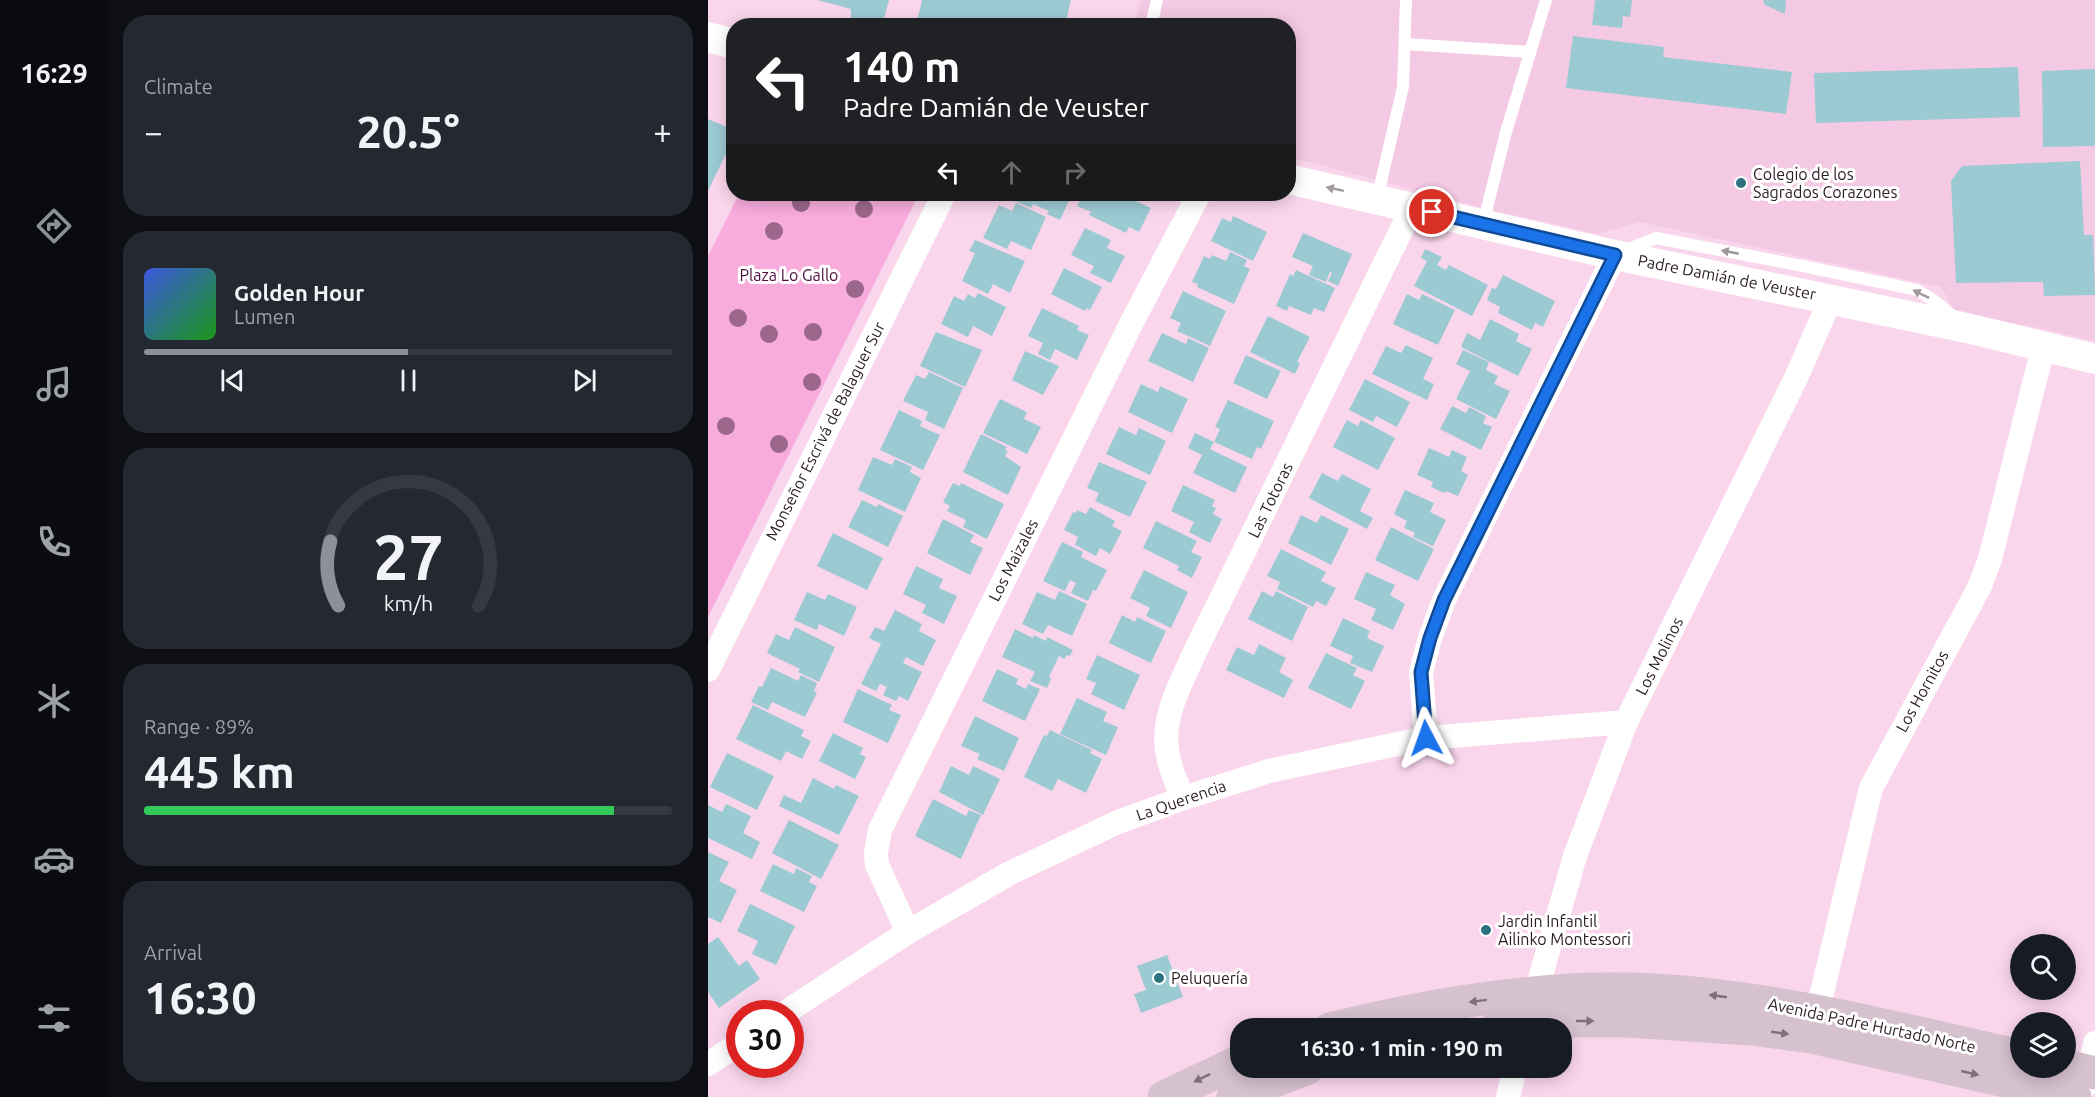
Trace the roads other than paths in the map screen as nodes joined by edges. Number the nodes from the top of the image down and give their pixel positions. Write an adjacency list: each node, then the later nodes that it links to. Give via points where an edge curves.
1 (1157, 0): 4 (lane)
2 (1406, 0): 7 (lane)
3 (1546, 0): 8 (lane)
4 (1153, 18)
5 (708, 37): 6 (street)
6 (726, 42)
7 (1405, 44): 8 (lane); 10 (lane, via 1403,87)
8 (1530, 52): 14 (lane)
9 (1296, 181): 10 (street, Padre Damián de Veuster, one-way to 9)
10 (1377, 199): 13 (street, Padre Damián de Veuster)
11 (941, 201): 20 (street, Monseñor Escrivá de Balaguer Sur)
12 (1194, 201): 24 (street, Los Maizales, via 880,830 877,865)
13 (1412, 208): 14 (street, Padre Damián de Veuster); 23 (street, Las Totoras, via 1169,711 1168,757)
14 (1483, 224): 15 (street, Padre Damián de Veuster)
15 (1615, 255): 16 (street, Padre Damián de Veuster); 17 (lane, one-way to 15, via 1917,290 1803,266 1656,238); 22 (street, via 1444,600 1421,672)
16 (1832, 298): 17 (street, Padre Damián de Veuster); 21 (street, Los Molinos, via 1792,388)
17 (1967, 328): 18 (street, Padre Damián de Veuster)
18 (2043, 348): 19 (street, Padre Damián de Veuster); 30 (street, Los Hornitos, via 1980,586 1871,788)
19 (2095, 360)
20 (708, 670)
21 (1626, 722): 22 (street, La Querencia); 25 (street, Los Molinos, via 1575,856)
22 (1426, 738): 23 (street, La Querencia, via 1269,771)
23 (1184, 798): 24 (street, La Querencia, via 1118,822 1010,873)
24 (908, 932): 26 (street, La Querencia)
25 (1536, 994): 27 (main road, Avenida Padre Hurtado Norte, one-way to 27, via 1425,1008); 28 (street, Los Molinos); 30 (main road, Avenida Padre Hurtado Norte, one-way to 25, via 1711,995 1632,989)
26 (804, 1000)
27 (1380, 1018)
28 (1529, 1018)
29 (1572, 1021): 30 (main road, Avenida Padre Hurtado Norte, one-way to 30)
30 (1814, 1024): 32 (main road, Avenida Padre Hurtado Norte); 35 (main road, Avenida Padre Hurtado Norte, one-way to 35)
31 (726, 1052): 33 (street)
32 (2010, 1054)
33 (708, 1064)
34 (1230, 1066): 38 (main road, one-way to 38)
35 (2084, 1074)
36 (1282, 1078): 39 (main road)
37 (1513, 1078): 40 (street)
38 (1164, 1097)
39 (1233, 1097)
40 (1508, 1097)

